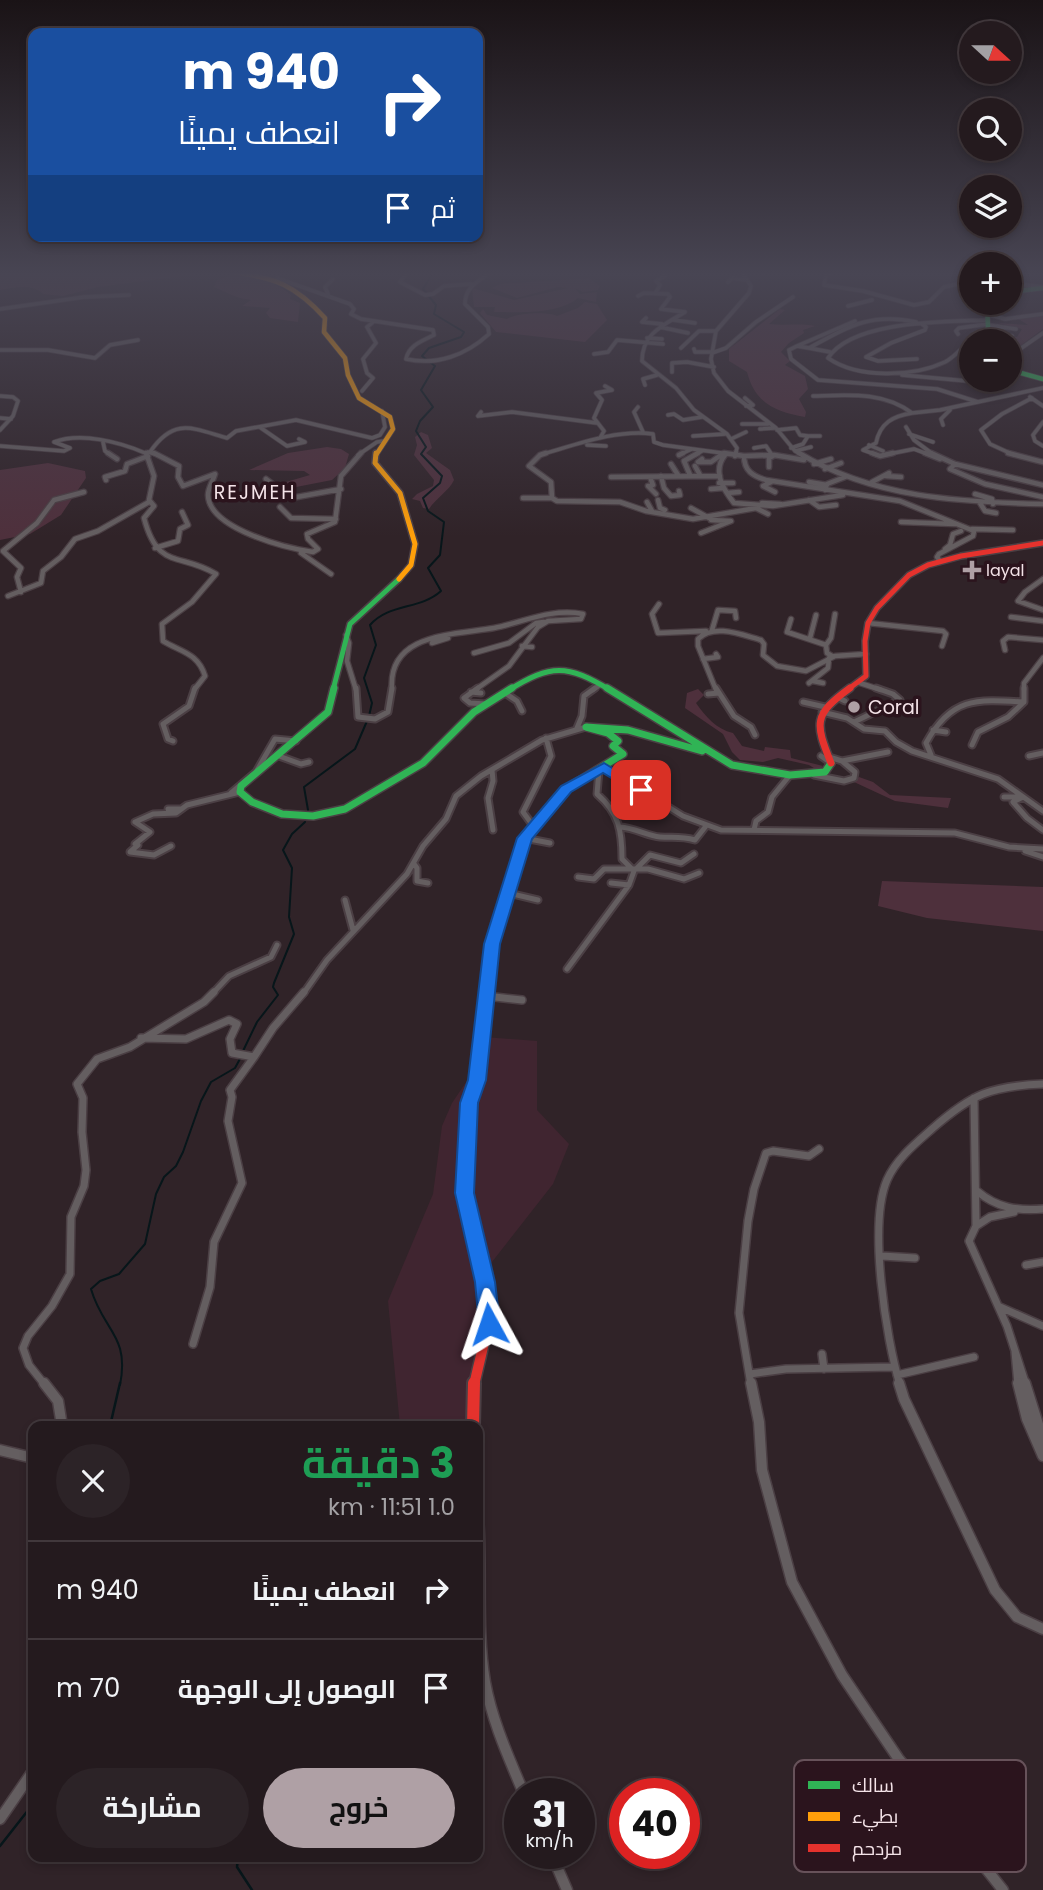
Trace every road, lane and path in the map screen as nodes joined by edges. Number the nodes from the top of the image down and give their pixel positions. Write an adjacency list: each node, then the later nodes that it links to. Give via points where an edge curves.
1 (346, 360): 37 (main road, via 359,398)
2 (364, 360): 24 (street, via 373,378)
3 (413, 360): 4 (street)
4 (440, 360)
5 (642, 360): 16 (street)
6 (713, 360): 12 (street)
7 (793, 360): 32 (street, via 818,380 937,389)
8 (830, 360): 13 (street)
9 (876, 360): 10 (street)
10 (893, 360)
11 (949, 360): 13 (street, via 905,372)
12 (714, 367): 14 (street, via 680,362 672,363); 34 (street, via 716,378)
13 (866, 371): 17 (street)
14 (672, 372)
15 (1022, 373): 18 (main road)
16 (657, 375): 21 (street, via 643,379); 43 (street)
17 (948, 379): 19 (street); 20 (street)
18 (1043, 379)
19 (933, 380)
20 (959, 380)
21 (645, 385)
22 (605, 386): 48 (street, via 612,390 596,393 602,400 594,418)
23 (1043, 388): 26 (street)
24 (362, 391)
25 (989, 392): 31 (street)
26 (1022, 392): 30 (street); 31 (street)
27 (0, 396): 45 (street, via 18,399)
28 (813, 396): 39 (street, via 883,399 904,405)
29 (745, 398): 34 (street, via 753,405)
30 (1032, 398): 33 (street); 93 (street, via 991,421 981,434 993,447)
31 (989, 400): 32 (street)
32 (979, 402): 36 (street)
33 (1043, 405)
34 (746, 406): 52 (street)
35 (638, 407): 57 (street, via 634,412)
36 (955, 407): 39 (street); 40 (street)
37 (382, 411): 51 (street, via 385,427 372,438 299,420); 67 (main road, via 390,417 393,429)
38 (481, 412): 48 (street, via 478,416 512,412)
39 (912, 413): 41 (street)
40 (945, 413): 46 (street, via 950,414); 50 (street)
41 (903, 414): 60 (street); 71 (street, via 886,422 876,435 877,442)
42 (668, 415): 43 (street, via 683,420)
43 (702, 417): 64 (street)
44 (0, 418): 45 (street)
45 (11, 419): 54 (street)
46 (949, 420)
47 (1043, 422): 53 (street)
48 (597, 424): 65 (street, via 604,431)
49 (742, 424): 52 (street, via 755,422)
50 (943, 425)
51 (261, 428): 66 (street, via 287,446 305,442); 81 (street, via 236,431 225,438 200,429 175,428 160,435)
52 (774, 428): 56 (street); 62 (street, via 796,428 800,435); 79 (street)
53 (1041, 428): 74 (street, via 1033,439)
54 (0, 429)
55 (634, 429): 57 (street)
56 (760, 429)
57 (642, 431): 65 (street); 77 (street, via 653,434 657,443)
58 (737, 431): 64 (street)
59 (746, 432): 64 (street)
60 (909, 434): 69 (street); 87 (street, via 912,441)
61 (693, 436): 64 (street)
62 (808, 436): 63 (street); 79 (street)
63 (820, 436)
64 (732, 437): 84 (street, via 737,449)
65 (600, 438): 70 (street)
66 (299, 439)
67 (384, 441): 121 (street, via 353,459 340,478); 190 (main road, via 375,463 400,493 417,548 404,576 356,617)
68 (103, 442): 72 (street, via 62,438 55,443 70,449 61,452); 81 (street); 88 (street)
69 (933, 442)
70 (585, 444): 73 (street); 135 (street, via 540,455 530,464 551,482)
71 (869, 445): 80 (street); 87 (street, via 863,450 876,456 911,449)
72 (0, 446)
73 (606, 446)
74 (1043, 446)
75 (811, 447): 79 (street)
76 (754, 448): 86 (street, via 766,446)
77 (693, 449): 78 (street); 82 (street)
78 (704, 450): 83 (street); 103 (street, via 684,461)
79 (793, 450): 96 (street)
80 (883, 451)
81 (147, 453): 110 (street); 140 (street, via 154,476); 170 (street, via 179,466 183,486 215,474 208,499 216,513 246,533)
82 (679, 455)
83 (724, 455): 84 (street); 90 (street, via 698,462); 101 (street)
84 (734, 456): 85 (street)
85 (744, 456): 86 (street); 114 (street, via 750,473)
86 (775, 456): 91 (street); 99 (street, via 769,458)
87 (940, 458): 97 (street)
88 (117, 459)
89 (831, 459): 96 (street)
90 (702, 460)
91 (804, 460): 92 (street); 96 (street)
92 (798, 461)
93 (1043, 462)
94 (841, 463): 100 (street)
95 (671, 464): 102 (street)
96 (813, 464): 100 (street)
97 (955, 464): 118 (street); 133 (street, via 951,470 973,481)
98 (695, 466): 104 (street)
99 (769, 467)
100 (825, 469): 108 (street)
101 (718, 473): 104 (street); 119 (street)
102 (678, 475): 103 (street); 105 (street)
103 (690, 475): 104 (street)
104 (700, 475)
105 (662, 476): 107 (street); 123 (street, via 671,496 680,495)
106 (611, 477): 107 (street)
107 (650, 477): 129 (street, via 653,485 648,486)
108 (845, 477): 116 (street); 120 (street)
109 (901, 477): 117 (street, via 887,474)
110 (106, 480)
111 (266, 480): 121 (street, via 295,497)
112 (823, 480): 120 (street)
113 (733, 482): 119 (street)
114 (771, 482): 120 (street); 126 (street, via 763,486)
115 (809, 482): 120 (street)
116 (864, 482): 117 (street); 127 (street)
117 (872, 482): 127 (street)
118 (1043, 485)
119 (721, 486): 122 (street); 128 (street)
120 (827, 486): 131 (street)
121 (341, 489): 159 (street)
122 (711, 489)
123 (679, 491)
124 (84, 492): 175 (street, via 54,500 37,523 3,551 21,568)
125 (739, 492): 128 (street)
126 (775, 492)
127 (901, 492): 132 (street)
128 (727, 493): 151 (street, via 734,503)
129 (656, 494)
130 (975, 494): 145 (street, via 992,499)
131 (849, 495): 138 (street); 139 (street)
132 (916, 496): 139 (street); 144 (street)
133 (1043, 497)
134 (523, 498): 135 (street)
135 (552, 498): 148 (street)
136 (632, 499): 148 (street)
137 (657, 500): 152 (street, via 660,508)
138 (809, 500): 142 (street); 146 (street, via 819,506)
139 (900, 501): 161 (street)
140 (149, 502): 166 (street); 169 (street, via 154,506 144,518)
141 (647, 502): 153 (street)
142 (782, 502): 143 (street); 151 (street, via 774,508)
143 (762, 503)
144 (980, 503): 145 (street); 155 (street, via 985,511)
145 (993, 504): 147 (street)
146 (836, 505)
147 (1043, 505)
148 (631, 506): 153 (street)
149 (279, 507): 159 (street, via 291,518)
150 (691, 508): 158 (street)
151 (756, 508): 156 (street); 158 (street)
152 (667, 510): 153 (street); 158 (street, via 685,518)
153 (652, 511)
154 (182, 512): 169 (street, via 188,525 180,530 178,541)
155 (996, 513)
156 (768, 514)
157 (696, 516): 158 (street)
158 (705, 518): 167 (street, via 731,521)
159 (336, 519): 170 (street, via 307,534 317,551)
160 (901, 522): 161 (street)
161 (961, 524): 163 (street)
162 (78, 528): 166 (street)
163 (972, 528): 164 (street); 171 (street, via 973,536)
164 (1013, 530)
165 (961, 531): 171 (street, via 953,534)
166 (92, 533): 175 (street, via 71,541 61,557 43,571 41,583)
167 (701, 533)
168 (1043, 543): 172 (main road)
169 (155, 548): 233 (street, via 216,574 190,607 162,624 163,641 196,656 205,676 189,706 163,724)
170 (302, 551): 173 (street)
171 (943, 551): 172 (street, via 937,557)
172 (940, 561): 186 (main road, via 904,578)
173 (331, 574)
174 (1043, 579): 178 (street, via 1018,601)
175 (21, 592): 176 (street, via 8,596)
176 (13, 599)
177 (659, 604): 188 (street, via 652,614 658,633)
178 (1043, 610)
179 (835, 614): 199 (street)
180 (816, 615): 192 (street)
181 (1011, 617): 185 (street)
182 (736, 618): 188 (street, via 735,611 718,610)
183 (791, 620): 192 (street, via 787,632)
184 (548, 621): 189 (street, via 584,616 572,612 539,615); 196 (street); 201 (street, via 536,623 509,643)
185 (1043, 621)
186 (868, 623): 197 (street, via 943,631); 203 (main road)
187 (722, 630): 188 (street); 191 (street); 204 (street, via 761,640 765,658 777,666 806,671)
188 (709, 631): 206 (street, via 698,639)
189 (461, 632): 190 (street, via 432,637 412,647 391,673 388,712 367,720 358,717); 195 (street)
190 (346, 635): 234 (main road, via 332,704)
191 (720, 638)
192 (810, 638): 199 (street)
193 (1043, 640): 200 (street, via 1007,638)
194 (803, 641): 199 (street)
195 (432, 643)
196 (522, 646): 198 (street); 213 (street, via 509,666)
197 (942, 646)
198 (532, 647)
199 (826, 648): 204 (street)
200 (1004, 650)
201 (474, 653)
202 (716, 654): 206 (street, via 718,657)
203 (866, 654): 204 (street); 210 (main road, via 868,673)
204 (831, 657): 209 (street, via 828,668 811,682)
205 (1043, 658): 219 (street, via 1024,683)
206 (703, 659): 207 (street, via 715,659); 217 (street)
207 (717, 665)
208 (533, 680): 212 (street)
209 (823, 683)
210 (860, 683): 221 (main road); 225 (street, via 900,700)
211 (600, 685): 212 (main road, via 575,671 554,670 537,673); 226 (street, via 585,694); 237 (main road)
212 (515, 686): 215 (main road)
213 (471, 692): 214 (street); 220 (street, via 464,698 466,702)
214 (481, 692)
215 (505, 693): 220 (main road); 222 (street)
216 (708, 694): 217 (street)
217 (722, 696): 230 (street, via 734,719 751,727)
218 (803, 702): 221 (street)
219 (1024, 702): 224 (street, via 974,701); 235 (street, via 1008,717 978,732)
220 (486, 704): 252 (main road, via 423,763 345,809 313,816 282,814)
221 (827, 708): 225 (street); 242 (main road, via 817,722)
222 (523, 711)
223 (932, 716): 224 (street)
224 (940, 717): 228 (street)
225 (853, 723): 227 (street)
226 (581, 727): 232 (street); 237 (main road, via 621,729); 245 (main road, via 608,733 618,741 613,746 623,754)
227 (863, 728): 231 (street); 239 (street, via 885,731 901,746)
228 (933, 730): 229 (street); 239 (street, via 926,746)
229 (946, 732)
230 (755, 735)
231 (857, 735)
232 (546, 738): 246 (street); 258 (street, via 551,756 523,812)
233 (173, 741)
234 (296, 741): 240 (main road); 252 (street, via 275,739 265,748 257,771 237,784)
235 (972, 745)
236 (888, 752): 243 (street)
237 (712, 753): 247 (main road, via 741,768)
238 (1043, 753): 241 (street)
239 (931, 755): 253 (street, via 998,779)
240 (279, 756): 244 (street, via 301,764); 252 (main road)
241 (1029, 756)
242 (827, 758): 243 (street); 248 (main road, via 825,772)
243 (842, 761): 248 (street, via 855,772 852,779)
244 (309, 762)
245 (601, 768): 251 (street); 258 (main road, via 566,789); 259 (street, via 597,794 612,805)
246 (492, 769): 261 (street, via 488,797); 271 (street, via 456,796 446,819)
247 (790, 775): 248 (main road); 262 (street)
248 (814, 775)
249 (656, 784): 251 (street)
250 (632, 791): 251 (street)
251 (642, 791): 260 (street)
252 (236, 793): 256 (street)
253 (1022, 796): 254 (street); 257 (street); 263 (street, via 1013,802)
254 (1004, 797)
255 (168, 809): 256 (street)
256 (181, 809): 266 (street, via 135,822 150,832 131,852 154,855)
257 (1043, 811)
258 (534, 827): 264 (main road)
259 (620, 827): 260 (street, via 695,840); 272 (street, via 622,859)
260 (706, 827): 262 (street)
261 (493, 830)
262 (754, 830): 267 (street, via 954,833)
263 (1043, 830)
264 (524, 838): 265 (street); 278 (main road)
265 (550, 843)
266 (171, 846)
267 (1014, 847): 268 (street); 270 (street)
268 (1043, 849)
269 (694, 854): 272 (street, via 681,863 650,855)
270 (1043, 857)
271 (414, 864): 275 (street, via 417,881); 281 (street, via 372,915)
272 (634, 868): 273 (street, via 684,879); 274 (street, via 601,870 594,879); 277 (street)
273 (699, 873)
274 (578, 877)
275 (428, 883)
276 (611, 883): 277 (street)
277 (629, 885): 283 (street)
278 (508, 893): 280 (street); 284 (main road, via 492,944)
279 (345, 900): 281 (street)
280 (538, 900)
281 (353, 930): 287 (street)
282 (277, 945): 286 (street, via 271,957 229,976 204,1002)
283 (567, 969)
284 (486, 996): 285 (street); 309 (main road, via 466,1139 465,1193 490,1317 474,1378)
285 (522, 1000)
286 (141, 1038): 287 (street, via 186,1039 229,1020 237,1024 230,1039 232,1054); 308 (street, via 122,1051 97,1059 77,1084 83,1098 86,1170 71,1217 70,1274 23,1348 29,1365 58,1401)
287 (252, 1057): 301 (street, via 230,1090 228,1121 242,1183 214,1242 209,1287)
288 (1043, 1084): 289 (street, via 1005,1086)
289 (974, 1098): 291 (street); 295 (street, via 960,1104 891,1172 878,1214)
290 (819, 1149): 307 (street, via 809,1156 773,1151 762,1161 740,1294 742,1341)
291 (977, 1191): 293 (street); 294 (street)
292 (1043, 1209): 293 (street)
293 (1016, 1212): 294 (street, via 990,1217)
294 (976, 1226): 299 (street, via 969,1241)
295 (882, 1256): 296 (street); 306 (street)
296 (915, 1258)
297 (1043, 1262): 298 (street)
298 (1026, 1265)
299 (999, 1306): 300 (street); 302 (street)
300 (1043, 1326)
301 (193, 1344)
302 (1015, 1347): 310 (street); 312 (street, via 1024,1409)
303 (822, 1354): 305 (street)
304 (974, 1357): 306 (street)
305 (824, 1369): 306 (street); 307 (street)
306 (895, 1371): 314 (street, via 912,1417 996,1590 1012,1615)
307 (750, 1374): 316 (street, via 762,1470 793,1582 842,1675)
308 (61, 1421)
309 (472, 1421)
310 (1043, 1440)
311 (0, 1450): 313 (street)
312 (1043, 1456)
313 (28, 1457)
314 (1043, 1629)
315 (483, 1662): 318 (street, via 485,1683)
316 (900, 1760)
317 (28, 1778): 319 (street)
318 (517, 1778)
319 (0, 1819)
320 (558, 1869): 322 (street)
321 (989, 1872): 323 (street)
322 (567, 1890)
323 (1003, 1890)

